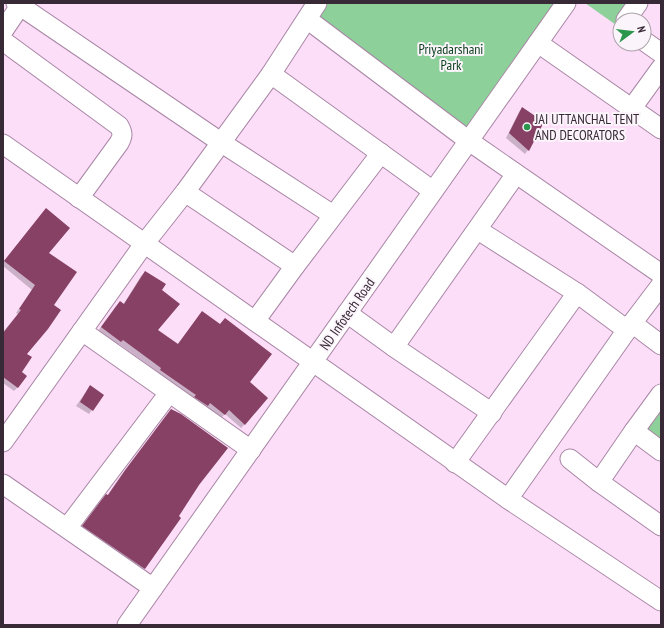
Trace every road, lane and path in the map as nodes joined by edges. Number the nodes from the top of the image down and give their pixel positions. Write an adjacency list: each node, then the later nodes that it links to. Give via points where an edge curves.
1 (317, 3): 6 (street)
2 (566, 3): 9 (street, ND Infotech Road)
3 (638, 3): 5 (street)
4 (20, 4): 7 (street); 17 (street)
5 (632, 12)
6 (307, 19): 13 (street); 16 (street)
7 (3, 31)
8 (3, 42): 23 (street, via 122,130 123,137)
9 (538, 43): 14 (street); 16 (street, ND Infotech Road)
10 (652, 47): 11 (street)
11 (661, 53)
12 (661, 68): 14 (street)
13 (271, 74): 17 (street); 19 (street)
14 (632, 108): 15 (street)
15 (661, 129)
16 (469, 141): 20 (street); 21 (street, ND Infotech Road)
17 (222, 143): 22 (street); 24 (street)
18 (3, 144): 23 (street)
19 (381, 153): 21 (street); 24 (street)
20 (516, 174): 25 (street); 28 (street)
21 (434, 191): 31 (street, ND Infotech Road)
22 (185, 192): 26 (street); 27 (street)
23 (79, 198): 26 (street)
24 (333, 215): 27 (street)
25 (478, 230): 30 (street); 36 (street)
26 (144, 244): 32 (street); 34 (street)
27 (295, 266): 32 (street)
28 (661, 274)
29 (661, 285): 33 (street)
30 (577, 293): 33 (street); 40 (street)
31 (347, 313): 36 (street); 37 (street, ND Infotech Road)
32 (255, 322): 37 (street)
33 (629, 327): 35 (street); 49 (street)
34 (82, 331): 38 (street); 42 (street)
35 (661, 345)
36 (394, 347): 40 (street)
37 (313, 362): 43 (street, ND Infotech Road); 46 (street)
38 (169, 393): 43 (street); 51 (street)
39 (661, 394): 41 (street)
40 (492, 413): 46 (street)
41 (634, 431): 44 (street); 47 (street)
42 (3, 442)
43 (250, 450): 52 (street, ND Infotech Road)
44 (661, 451)
45 (570, 459): 47 (street)
46 (455, 463): 49 (street)
47 (599, 482): 50 (street)
48 (3, 484): 51 (street)
49 (508, 499): 53 (street)
50 (661, 526)
51 (67, 528): 52 (street)
52 (153, 588): 54 (street, ND Infotech Road)
53 (661, 601)
54 (127, 625)

